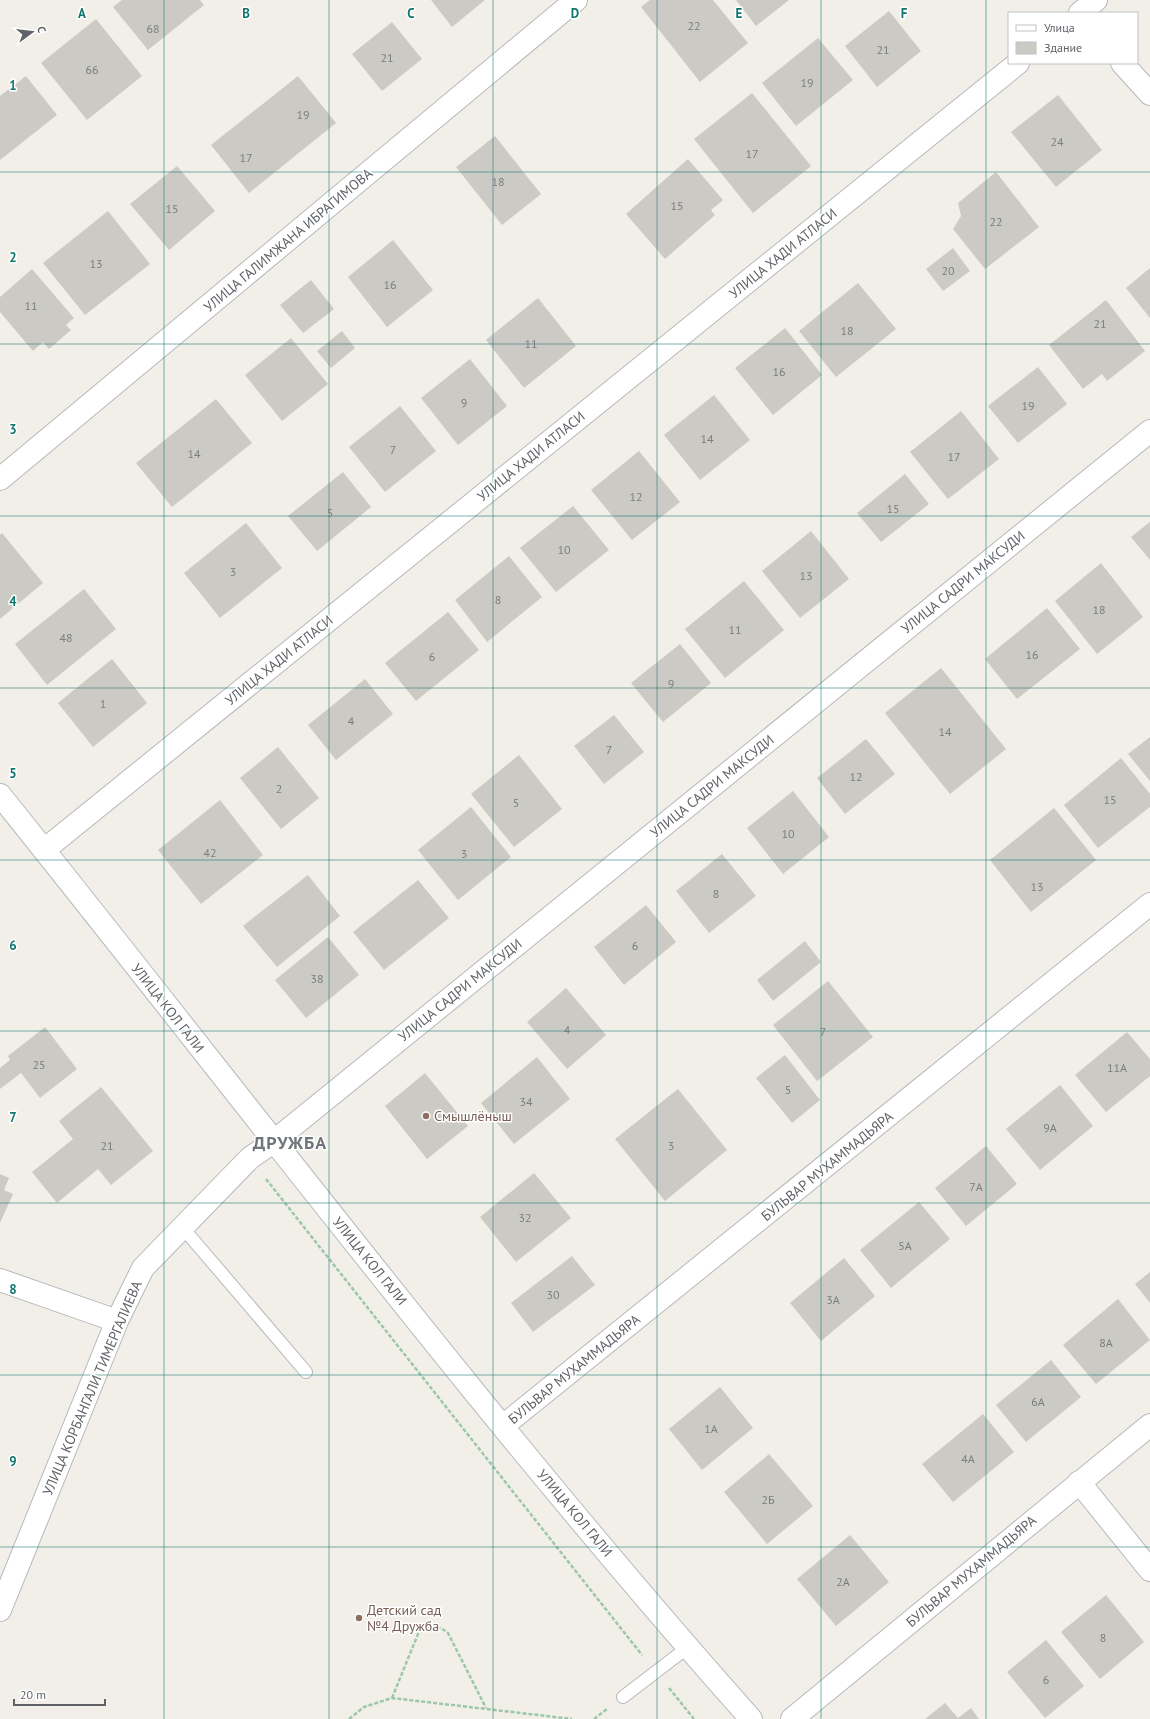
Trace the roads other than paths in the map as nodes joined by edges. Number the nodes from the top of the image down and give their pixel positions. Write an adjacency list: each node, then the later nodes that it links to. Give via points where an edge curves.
1 (576, 0): 10 (street, УЛИЦА ГАЛИМЖАНА ИБРАГИМОВА)
2 (1069, 0): 4 (street)
3 (1096, 0): 5 (street)
4 (1078, 12)
5 (1080, 12)
6 (1017, 64): 12 (street, УЛИЦА ХАДИ АТЛАСИ)
7 (1123, 64): 8 (street)
8 (1150, 94)
9 (1150, 431): 14 (street, УЛИЦА САДРИ МАКСУДИ)
10 (0, 479)
11 (0, 795): 12 (street, УЛИЦА КОЛ ГАЛИ)
12 (44, 850): 14 (street, УЛИЦА КОЛ ГАЛИ)
13 (1150, 904): 20 (street, БУЛЬВАР МУХАММАДЬЯРА)
14 (273, 1142): 15 (street, УЛИЦА КОРБАНГАЛИ ТИМЕРГАЛИЕВА, via 250,1158); 20 (street, УЛИЦА КОЛ ГАЛИ)
15 (183, 1228): 17 (street, УЛИЦА КОРБАНГАЛИ ТИМЕРГАЛИЕВА, via 143,1268); 18 (lane)
16 (0, 1280): 17 (street)
17 (118, 1321): 23 (street, УЛИЦА КОРБАНГАЛИ ТИМЕРГАЛИЕВА)
18 (306, 1372)
19 (1150, 1424): 21 (street, БУЛЬВАР МУХАММАДЬЯРА)
20 (503, 1426): 24 (street, УЛИЦА КОЛ ГАЛИ)
21 (1079, 1482): 22 (street); 27 (street, БУЛЬВАР МУХАММАДЬЯРА)
22 (1150, 1570)
23 (0, 1610)
24 (688, 1648): 25 (lane); 26 (street, УЛИЦА КОЛ ГАЛИ)
25 (623, 1697)
26 (751, 1719)
27 (792, 1719)

